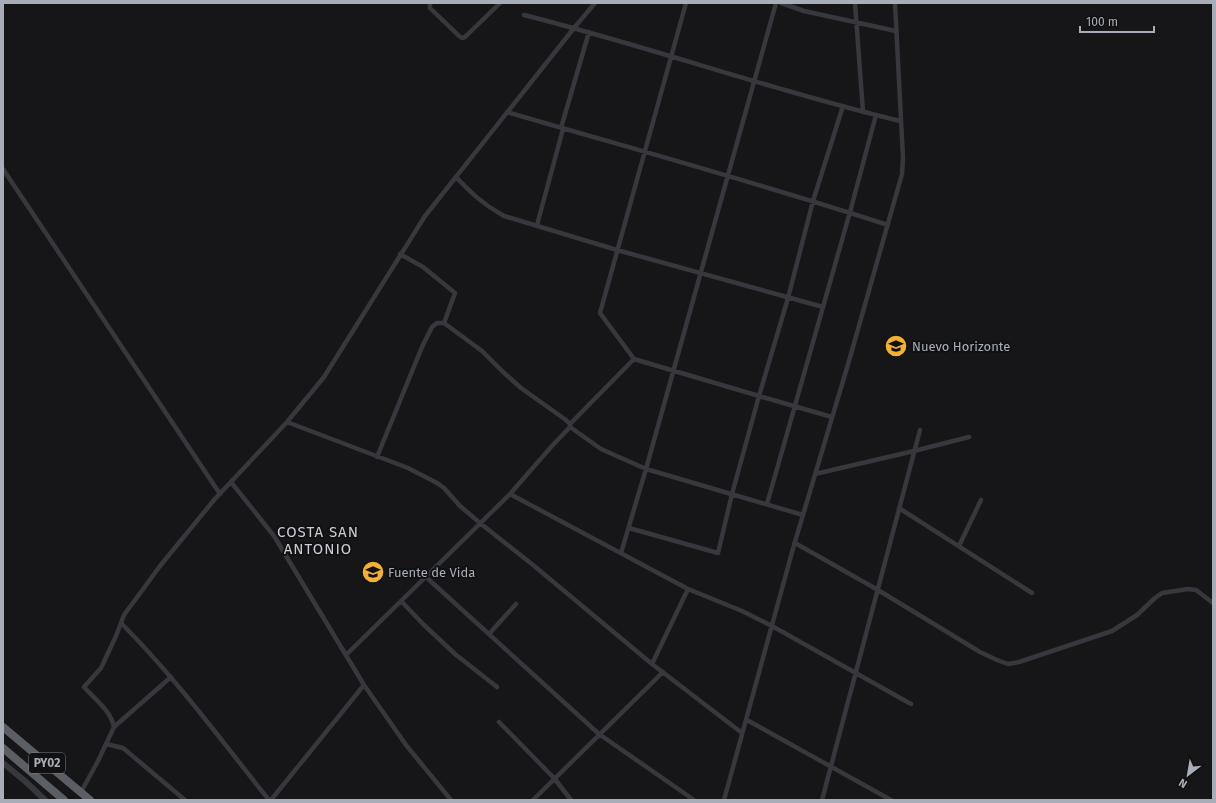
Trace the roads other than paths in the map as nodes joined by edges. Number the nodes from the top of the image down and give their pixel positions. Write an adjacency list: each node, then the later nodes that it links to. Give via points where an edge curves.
1 (430, 3): 2 (street, via 430,8 462,38)
2 (500, 3)
3 (595, 3): 11 (street)
4 (686, 3): 14 (street)
5 (776, 3): 15 (street)
6 (781, 3): 10 (street, via 804,11)
7 (855, 3): 10 (street)
8 (895, 3): 12 (street)
9 (524, 15): 11 (street)
10 (856, 22): 12 (street); 18 (street)
11 (574, 28): 13 (street); 17 (street)
12 (896, 31): 20 (street)
13 (589, 32): 14 (street); 21 (street)
14 (671, 56): 15 (street); 22 (street)
15 (755, 81): 16 (street); 24 (street)
16 (843, 106): 18 (street); 26 (street)
17 (507, 112): 21 (street); 25 (street)
18 (863, 112): 19 (street)
19 (876, 115): 20 (street); 27 (street)
20 (900, 121): 28 (street, via 902,174)
21 (562, 128): 22 (street); 29 (street)
22 (644, 152): 24 (street); 30 (street)
23 (3, 169): 50 (street)
24 (728, 176): 26 (street); 32 (street)
25 (456, 178): 29 (street, via 488,207 504,216); 31 (street, via 425,216)
26 (813, 202): 27 (street); 33 (street)
27 (850, 212): 28 (street); 34 (street)
28 (888, 225): 40 (street)
29 (536, 226): 30 (street)
30 (617, 250): 32 (street); 36 (street, via 600,313)
31 (400, 254): 35 (street, via 423,267 455,293); 41 (street, via 324,377)
32 (701, 274): 33 (street); 37 (street)
33 (788, 298): 34 (street); 38 (street)
34 (823, 307): 39 (street)
35 (444, 323): 42 (street, via 482,351 521,388 566,420); 46 (street, via 437,323 432,327 422,347)
36 (634, 359): 37 (street); 42 (street)
37 (674, 371): 38 (street); 47 (street)
38 (759, 396): 39 (street); 52 (street)
39 (795, 406): 40 (street); 54 (street)
40 (832, 416): 48 (street)
41 (287, 422): 46 (street); 49 (street)
42 (570, 426): 47 (street, via 601,449); 51 (street)
43 (920, 430): 45 (street)
44 (969, 437): 45 (street)
45 (914, 451): 48 (street); 55 (street)
46 (377, 457): 57 (street, via 408,468 437,483)
47 (646, 469): 52 (street); 58 (street)
48 (815, 474): 56 (street)
49 (231, 482): 50 (street); 72 (street, via 274,536)
50 (220, 494): 69 (street, via 160,566 124,615)
51 (510, 494): 57 (street); 61 (street)
52 (732, 494): 54 (street); 58 (street, via 718,553)
53 (981, 500): 60 (street)
54 (767, 504): 56 (street)
55 (899, 508): 60 (street); 64 (street)
56 (803, 515): 59 (street)
57 (480, 523): 62 (street); 73 (street)
58 (629, 528): 61 (street)
59 (794, 543): 64 (street); 70 (street)
60 (959, 546): 65 (street)
61 (621, 553): 63 (street)
62 (426, 577): 66 (street); 71 (street)
63 (688, 589): 70 (street); 73 (street)
64 (878, 590): 67 (street, via 980,652 1008,664 1112,631 1137,615 1162,593 1196,590); 75 (street)
65 (1032, 593)
66 (401, 601): 72 (street); 78 (street, via 455,654)
67 (1213, 603)
68 (516, 604): 71 (street)
69 (121, 623): 76 (street); 83 (street, via 101,668 84,687 108,714)
70 (772, 626): 75 (street); 80 (street)
71 (489, 634): 85 (street)
72 (346, 655): 77 (street)
73 (652, 664): 74 (street)
74 (662, 672): 84 (street); 85 (street)
75 (856, 673): 79 (street); 89 (street)
76 (171, 677): 83 (street); 96 (street)
77 (364, 685): 96 (street); 97 (street, via 406,745)
78 (497, 687)
79 (911, 704)
80 (747, 720): 84 (street); 89 (street)
81 (499, 722): 90 (street)
82 (3, 726): 91 (highway, PY02)
83 (114, 727): 86 (street)
84 (742, 733): 101 (street)
85 (599, 734): 90 (street); 100 (street)
86 (106, 744): 91 (street); 95 (street, via 123,748)
87 (3, 748): 93 (highway, PY02)
88 (3, 764): 92 (street)
89 (831, 767): 102 (street); 103 (street)
90 (554, 778): 98 (street); 99 (street)
91 (81, 792): 94 (highway, PY02)
92 (45, 800)
93 (64, 800)
94 (90, 800)
95 (185, 800)
96 (270, 800)
97 (451, 800)
98 (533, 800)
99 (571, 800)
100 (694, 800)
101 (724, 800)
102 (822, 800)
103 (891, 800)

